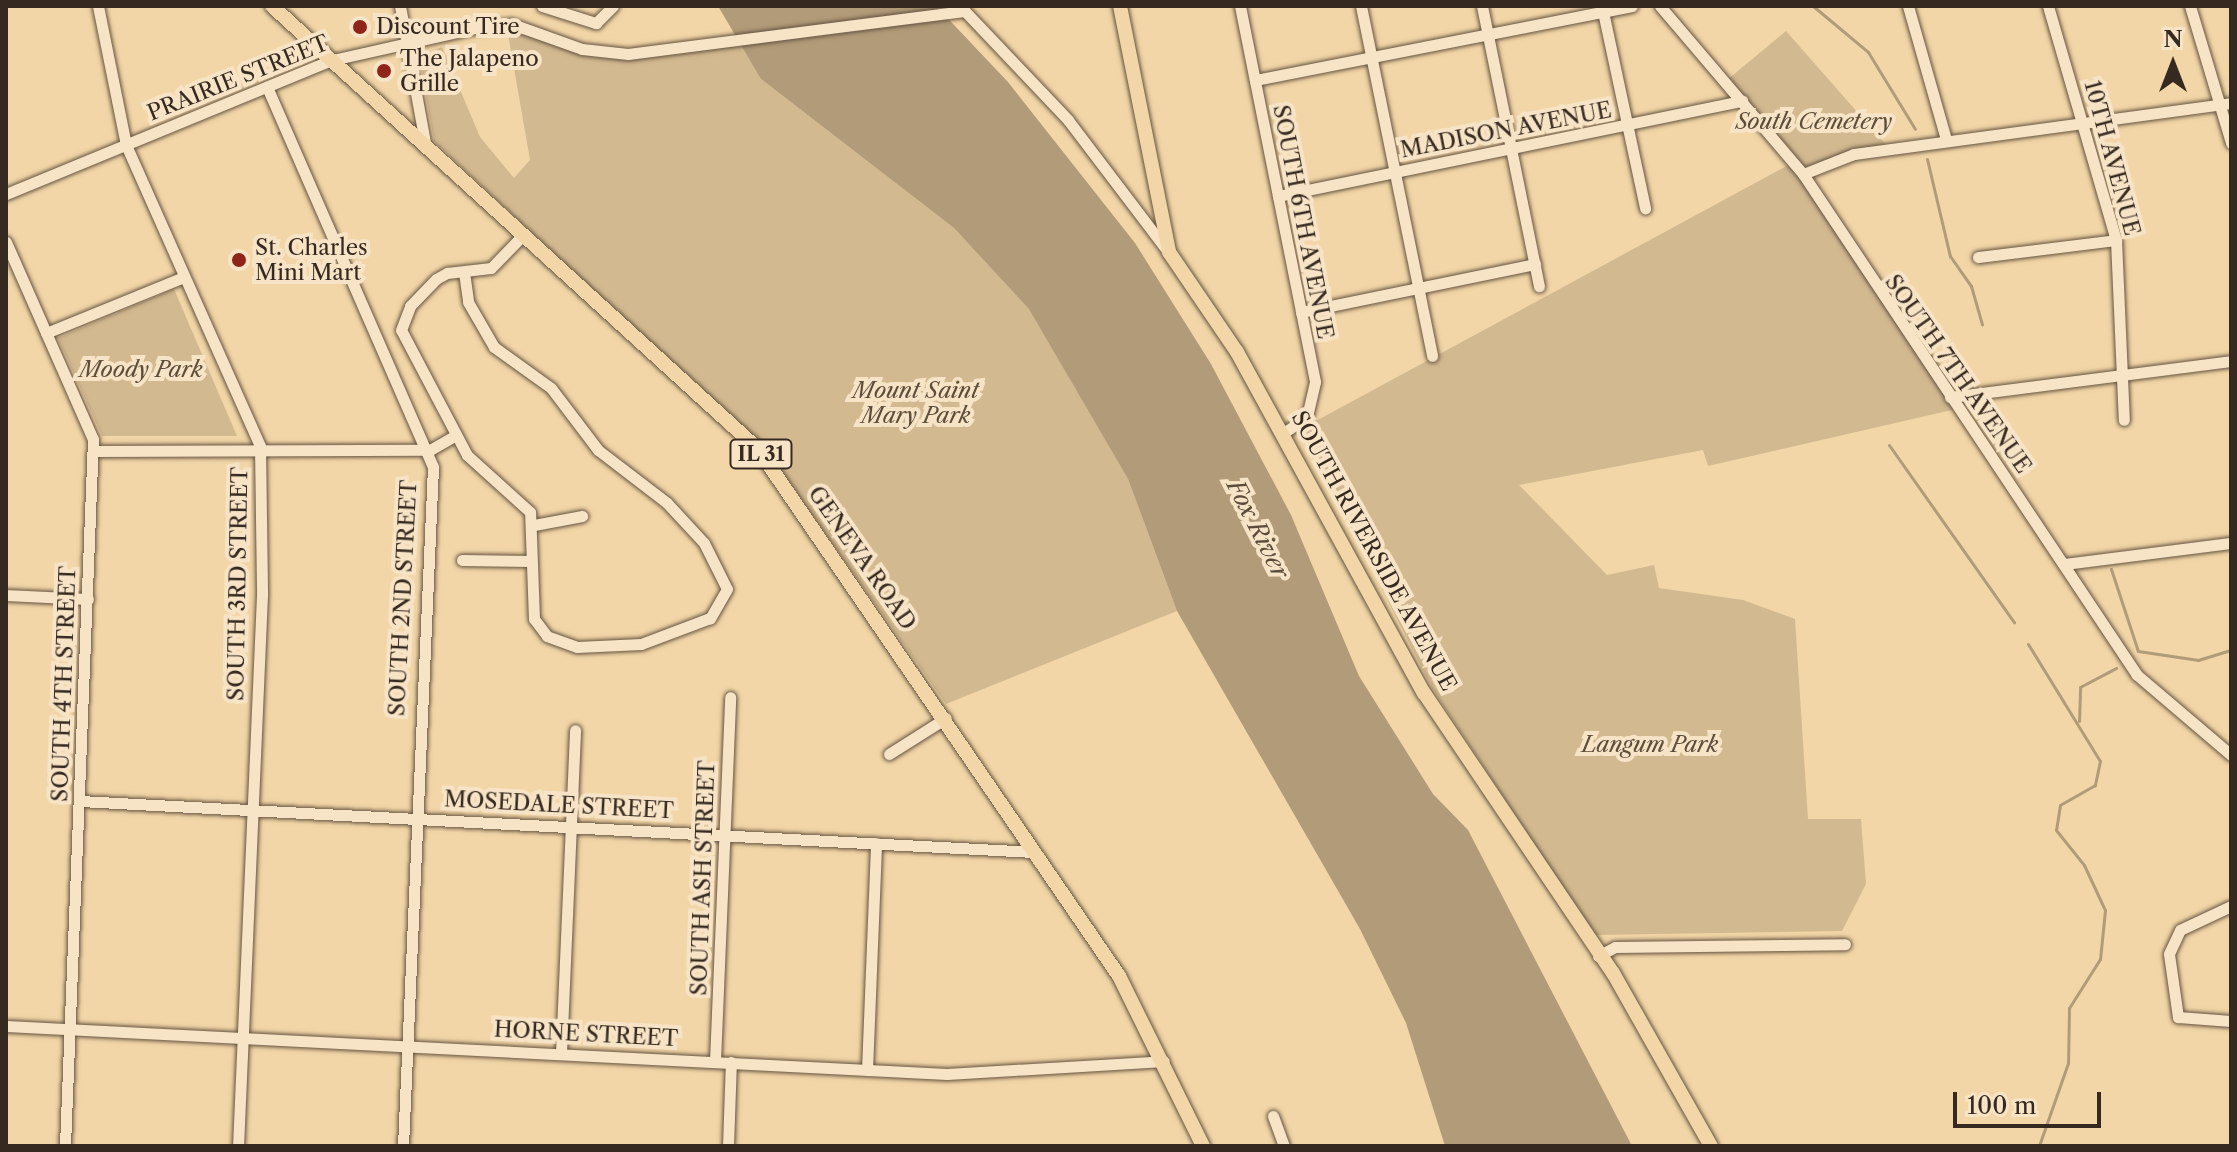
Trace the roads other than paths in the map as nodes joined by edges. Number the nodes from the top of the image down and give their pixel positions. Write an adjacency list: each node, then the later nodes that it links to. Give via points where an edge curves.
1 (98, 6): 29 (street, SOUTH 3RD STREET)
2 (272, 6): 20 (main road, IL 31)
3 (400, 6): 18 (street)
4 (542, 6): 5 (street, via 596,23)
5 (613, 6)
6 (1120, 6): 40 (main road)
7 (1240, 6): 21 (street, SOUTH 6TH AVENUE)
8 (1361, 6): 19 (street)
9 (1482, 6): 17 (street)
10 (1632, 6): 16 (street)
11 (1660, 6): 23 (street, SOUTH 7TH AVENUE)
12 (1908, 6): 27 (street)
13 (2048, 6): 25 (street, 10TH AVENUE)
14 (2190, 6): 24 (street)
15 (962, 8): 18 (street, PRAIRIE STREET, via 716,44 604,54 512,24); 40 (street, SOUTH RIVERSIDE AVENUE, via 1068,120)
16 (1602, 9): 17 (street); 26 (street)
17 (1488, 35): 19 (street); 31 (street)
18 (407, 41): 20 (street, PRAIRIE STREET); 30 (street)
19 (1372, 57): 21 (street); 32 (street)
20 (328, 61): 22 (street, PRAIRIE STREET); 30 (main road, GENEVA ROAD / IL 31)
21 (1255, 80): 35 (street, SOUTH 6TH AVENUE)
22 (267, 87): 29 (street, PRAIRIE STREET); 56 (street, SOUTH 2ND STREET)
23 (1742, 101): 26 (street, MADISON AVENUE); 33 (street, SOUTH 7TH AVENUE)
24 (2226, 104): 25 (street); 28 (street)
25 (2083, 121): 27 (street); 38 (street, 10TH AVENUE)
26 (1626, 127): 31 (street, MADISON AVENUE); 36 (street)
27 (1946, 139): 33 (street, via 1854,154)
28 (2231, 143)
29 (126, 145): 34 (street, PRAIRIE STREET); 44 (street, SOUTH 3RD STREET)
30 (426, 149): 37 (main road, GENEVA ROAD / IL 31)
31 (1511, 150): 32 (street, MADISON AVENUE); 42 (street)
32 (1395, 173): 35 (street, MADISON AVENUE); 46 (street)
33 (1803, 174): 52 (street, SOUTH 7TH AVENUE)
34 (6, 194)
35 (1278, 196): 47 (street, SOUTH 6TH AVENUE)
36 (1645, 208)
37 (521, 237): 43 (street, via 491,268); 68 (main road, GENEVA ROAD / IL 31, via 758,449)
38 (2116, 240): 41 (street); 51 (street, 10TH AVENUE)
39 (6, 242): 48 (street, SOUTH 4TH STREET)
40 (1169, 252): 54 (main road, SOUTH RIVERSIDE AVENUE)
41 (1978, 257)
42 (1535, 264): 45 (street); 46 (street)
43 (464, 272): 55 (street, via 436,279 410,306 401,330); 63 (street, via 485,337 561,397 598,450 683,518 720,569 726,596 710,618 664,638 567,646 534,619)
44 (184, 277): 48 (street); 58 (street, SOUTH 3RD STREET)
45 (1539, 286)
46 (1418, 288): 47 (street); 49 (street)
47 (1301, 312): 54 (street, SOUTH 6TH AVENUE, via 1314,401 1307,417)
48 (46, 333): 57 (street, SOUTH 4TH STREET)
49 (1432, 356)
50 (2231, 361): 51 (street)
51 (2122, 375): 52 (street); 53 (street, 10TH AVENUE)
52 (1950, 397): 64 (street, SOUTH 7TH AVENUE)
53 (2124, 420)
54 (1283, 433): 81 (main road, SOUTH RIVERSIDE AVENUE, via 1424,693)
55 (456, 435): 56 (street); 60 (street, via 487,478 521,500)
56 (430, 450): 58 (street); 74 (street, SOUTH 2ND STREET)
57 (93, 451): 58 (street); 66 (street, SOUTH 4TH STREET)
58 (260, 452): 73 (street, SOUTH 3RD STREET, via 262,595)
59 (582, 516): 60 (street)
60 (534, 525): 63 (street)
61 (2231, 543): 64 (street)
62 (462, 560): 63 (street)
63 (530, 561)
64 (2064, 564): 71 (street, SOUTH 7TH AVENUE, via 2137,675)
65 (6, 595): 66 (street)
66 (88, 599): 72 (street, SOUTH 4TH STREET)
67 (730, 697): 76 (street, SOUTH ASH STREET)
68 (946, 718): 70 (street); 78 (main road, GENEVA ROAD / IL 31)
69 (575, 730): 75 (street)
70 (889, 754)
71 (2231, 755)
72 (80, 801): 73 (street, MOSEDALE STREET); 84 (street, SOUTH 4TH STREET)
73 (251, 810): 74 (street, MOSEDALE STREET); 85 (street, SOUTH 3RD STREET)
74 (415, 817): 75 (street, MOSEDALE STREET); 86 (street, SOUTH 2ND STREET)
75 (570, 826): 76 (street, MOSEDALE STREET); 87 (street)
76 (725, 835): 77 (street, MOSEDALE STREET); 88 (street, SOUTH ASH STREET)
77 (876, 843): 78 (street, MOSEDALE STREET); 91 (street)
78 (1035, 852): 89 (main road, GENEVA ROAD / IL 31, via 1119,976)
79 (2231, 906): 82 (street, via 2172,941 2173,1010 2188,1021)
80 (1845, 944): 81 (street, via 1615,947)
81 (1598, 956): 99 (main road, SOUTH RIVERSIDE AVENUE)
82 (2231, 1021)
83 (6, 1026): 84 (street, HORNE STREET)
84 (70, 1029): 85 (street, HORNE STREET); 93 (street, SOUTH 4TH STREET)
85 (241, 1038): 86 (street, HORNE STREET); 94 (street, SOUTH 3RD STREET)
86 (407, 1044): 87 (street, HORNE STREET); 95 (street, SOUTH 2ND STREET)
87 (561, 1053): 88 (street, HORNE STREET)
88 (715, 1061): 90 (street, HORNE STREET)
89 (1164, 1061): 91 (street, HORNE STREET, via 975,1074); 97 (main road, GENEVA ROAD / IL 31)
90 (731, 1062): 91 (street, HORNE STREET); 96 (street)
91 (867, 1070)
92 (1273, 1116): 98 (street)
93 (65, 1146)
94 (238, 1146)
95 (403, 1146)
96 (728, 1146)
97 (1203, 1146)
98 (1284, 1146)
99 (1711, 1146)

